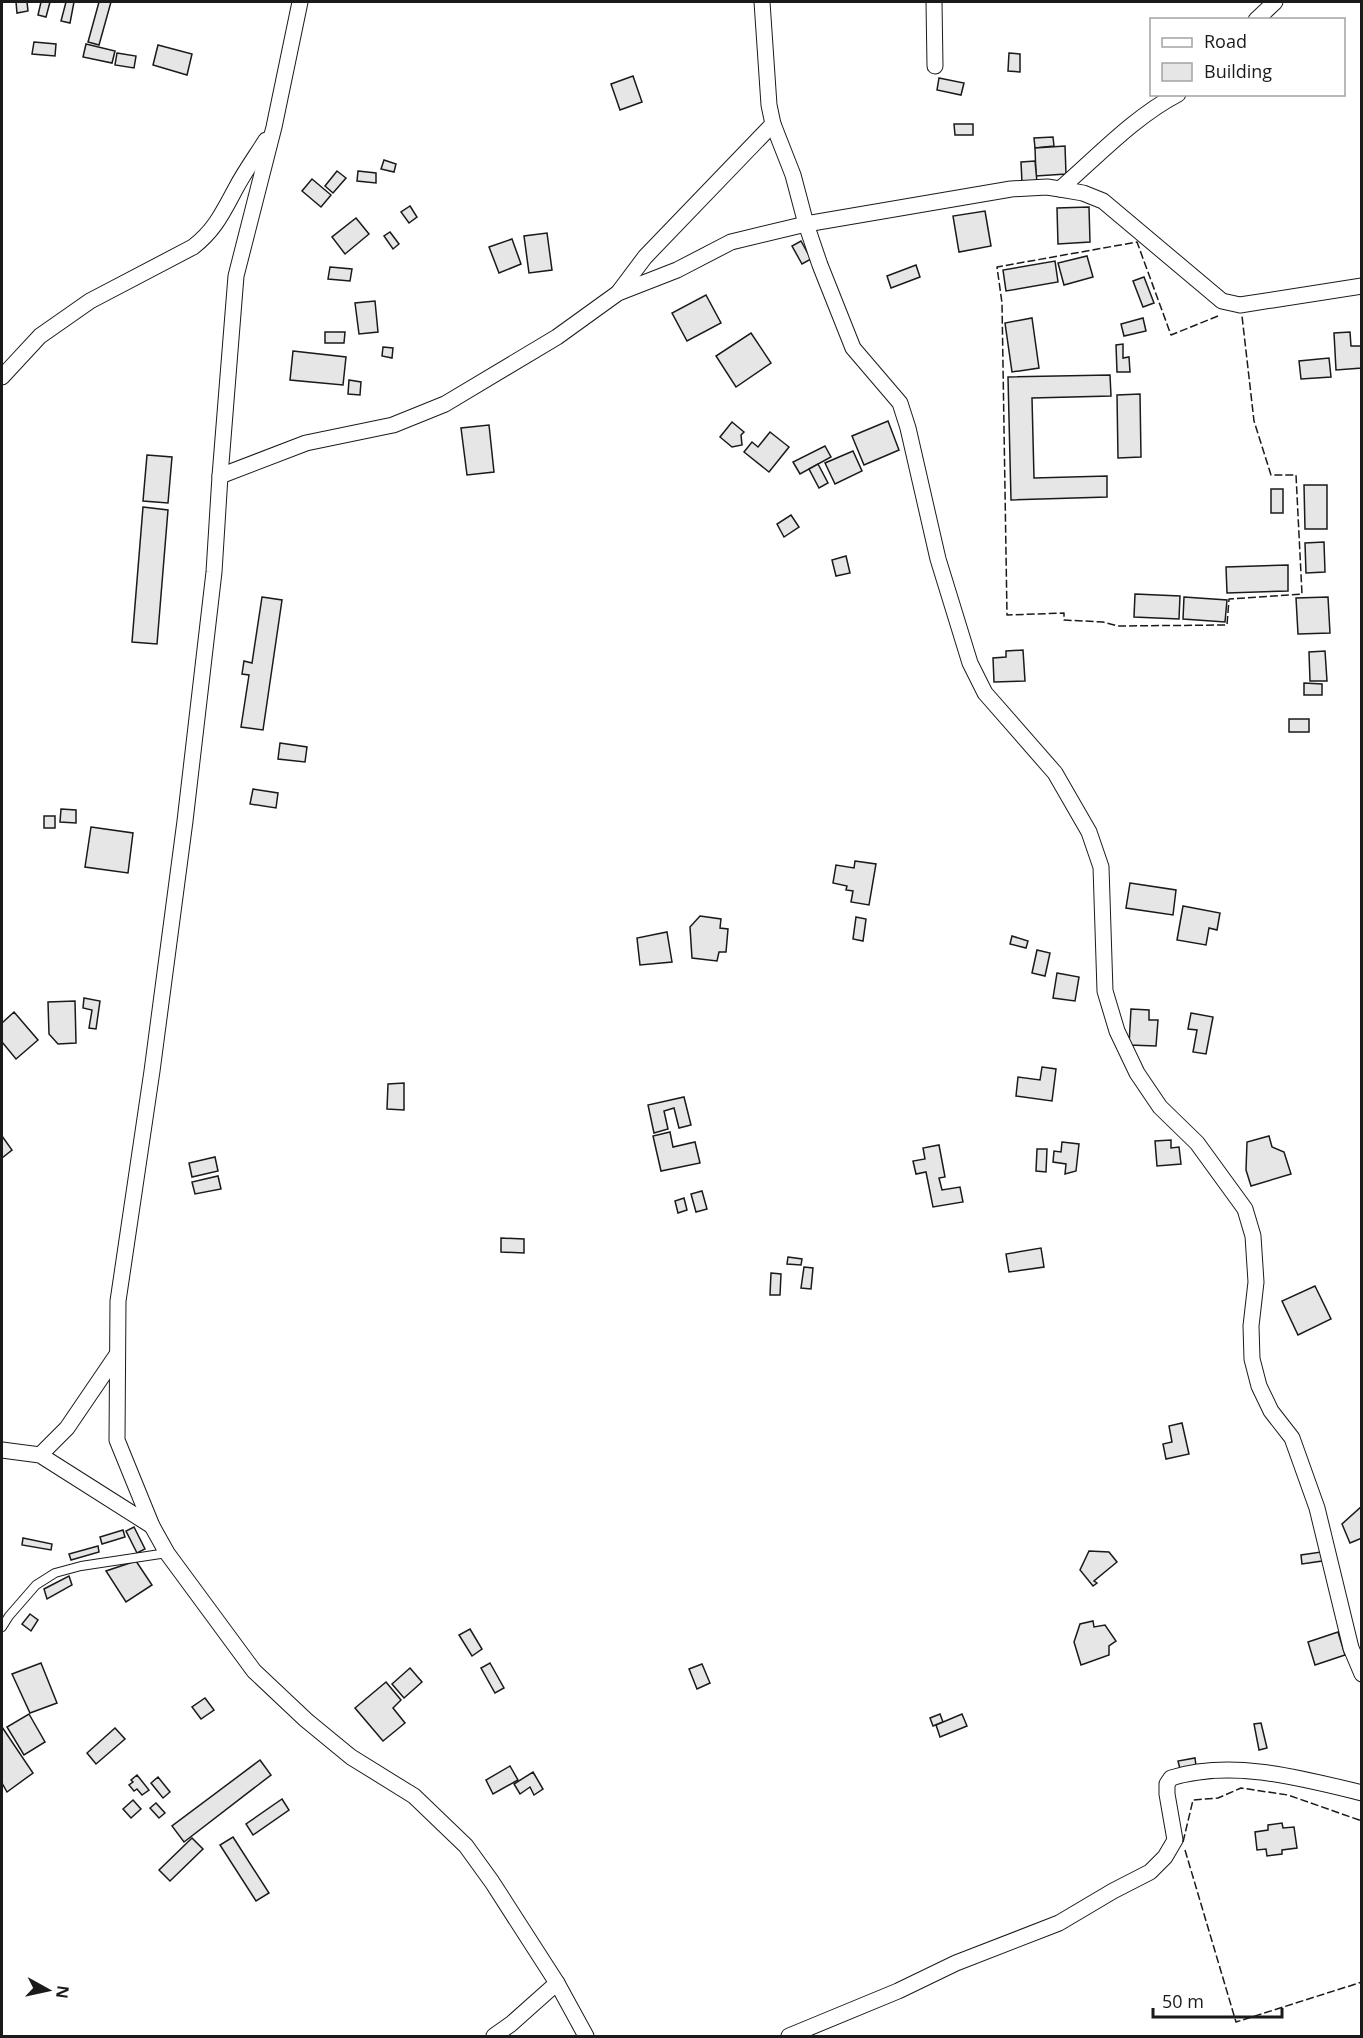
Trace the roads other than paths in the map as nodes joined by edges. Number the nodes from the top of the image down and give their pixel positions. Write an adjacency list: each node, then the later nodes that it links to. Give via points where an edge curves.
1 (300, 2): 9 (street)
2 (762, 2): 8 (street)
3 (934, 2): 6 (street)
4 (1275, 2): 5 (street)
5 (1258, 18)
6 (935, 66)
7 (1174, 96): 10 (street, via 1137,122)
8 (773, 124): 11 (street, via 793,175); 13 (street, via 645,257)
9 (274, 127): 14 (street, via 207,236 193,248 90,300 40,336); 15 (street, via 236,276)
10 (1060, 189): 11 (street, via 1011,189); 12 (street, via 1103,201 1230,304)
11 (806, 224): 13 (street, via 731,242 677,270); 22 (street, via 853,348 900,403 938,559 969,663 985,693 1055,773 1089,832 1101,867 1105,991 1117,1031 1137,1073 1160,1107 1197,1143 1245,1209 1253,1236 1256,1282 1252,1359 1271,1411 1292,1438 1317,1508 1351,1648)
12 (1362, 286)
13 (618, 292): 15 (street, via 557,337 445,404 393,424 306,443)
14 (2, 377)
15 (220, 476): 16 (street, via 214,572 152,1071 118,1301)
16 (116, 1356): 18 (street, via 67,1428); 19 (street, via 117,1440)
17 (2, 1450): 18 (street)
18 (40, 1455): 19 (street)
19 (152, 1526): 20 (street)
20 (167, 1553): 21 (lane, via 55,1573 36,1585); 24 (street, via 254,1671 351,1757 414,1796 466,1846)
21 (2, 1627)
22 (1362, 1674)
23 (1362, 1793): 27 (street, via 1251,1772 1202,1772 1171,1778 1167,1784 1175,1840 1150,1872 1059,1923 956,1963)
24 (557, 1983): 25 (street); 26 (street)
25 (494, 2037)
26 (586, 2037)
27 (789, 2037)

